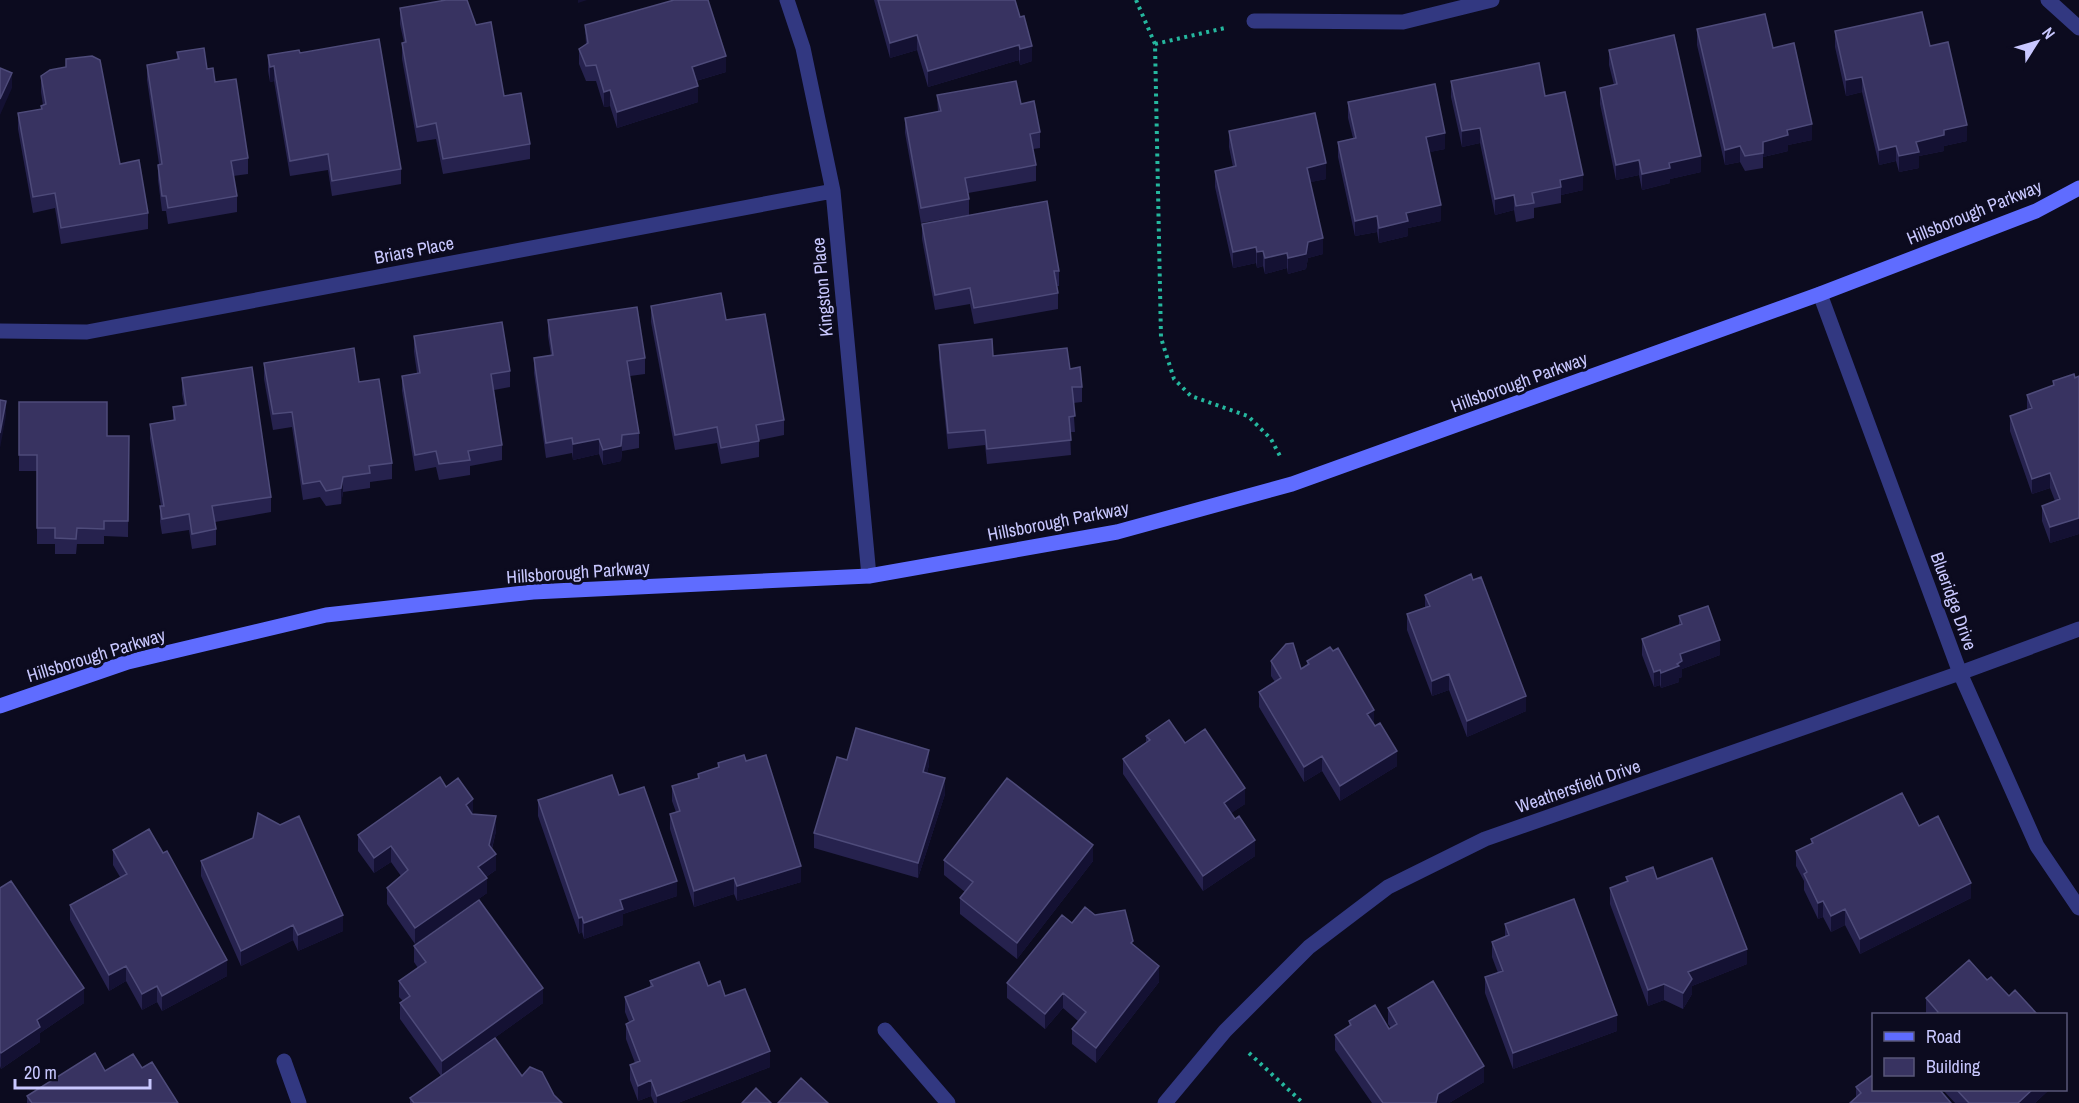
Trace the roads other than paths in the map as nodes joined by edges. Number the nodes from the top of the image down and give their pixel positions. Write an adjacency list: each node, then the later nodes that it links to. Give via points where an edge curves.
1 (787, 0): 7 (street, Kingston Place, via 803,48)
2 (1492, 0): 4 (street, via 1403,22)
3 (2048, 0): 5 (street)
4 (1254, 21)
5 (2079, 28)
6 (2079, 188): 8 (street, Hillsborough Parkway, via 2036,211)
7 (833, 191): 9 (street, Briars Place, via 87,332); 10 (street, Kingston Place)
8 (1820, 294): 10 (street, Hillsborough Parkway, via 1292,484 1117,532); 12 (street, Blueridge Drive)
9 (0, 331)
10 (869, 576): 13 (street, Hillsborough Parkway, via 533,592 326,615 128,662)
11 (2079, 629): 12 (street, Weathersfield Drive)
12 (1960, 674): 14 (street, Blueridge Drive, via 2037,846); 19 (street, Weathersfield Drive, via 1485,839 1388,887 1309,947 1225,1031)
13 (0, 706)
14 (2079, 908)
15 (885, 1030): 18 (street)
16 (284, 1061): 17 (street)
17 (299, 1103)
18 (948, 1103)
19 (1165, 1103)

